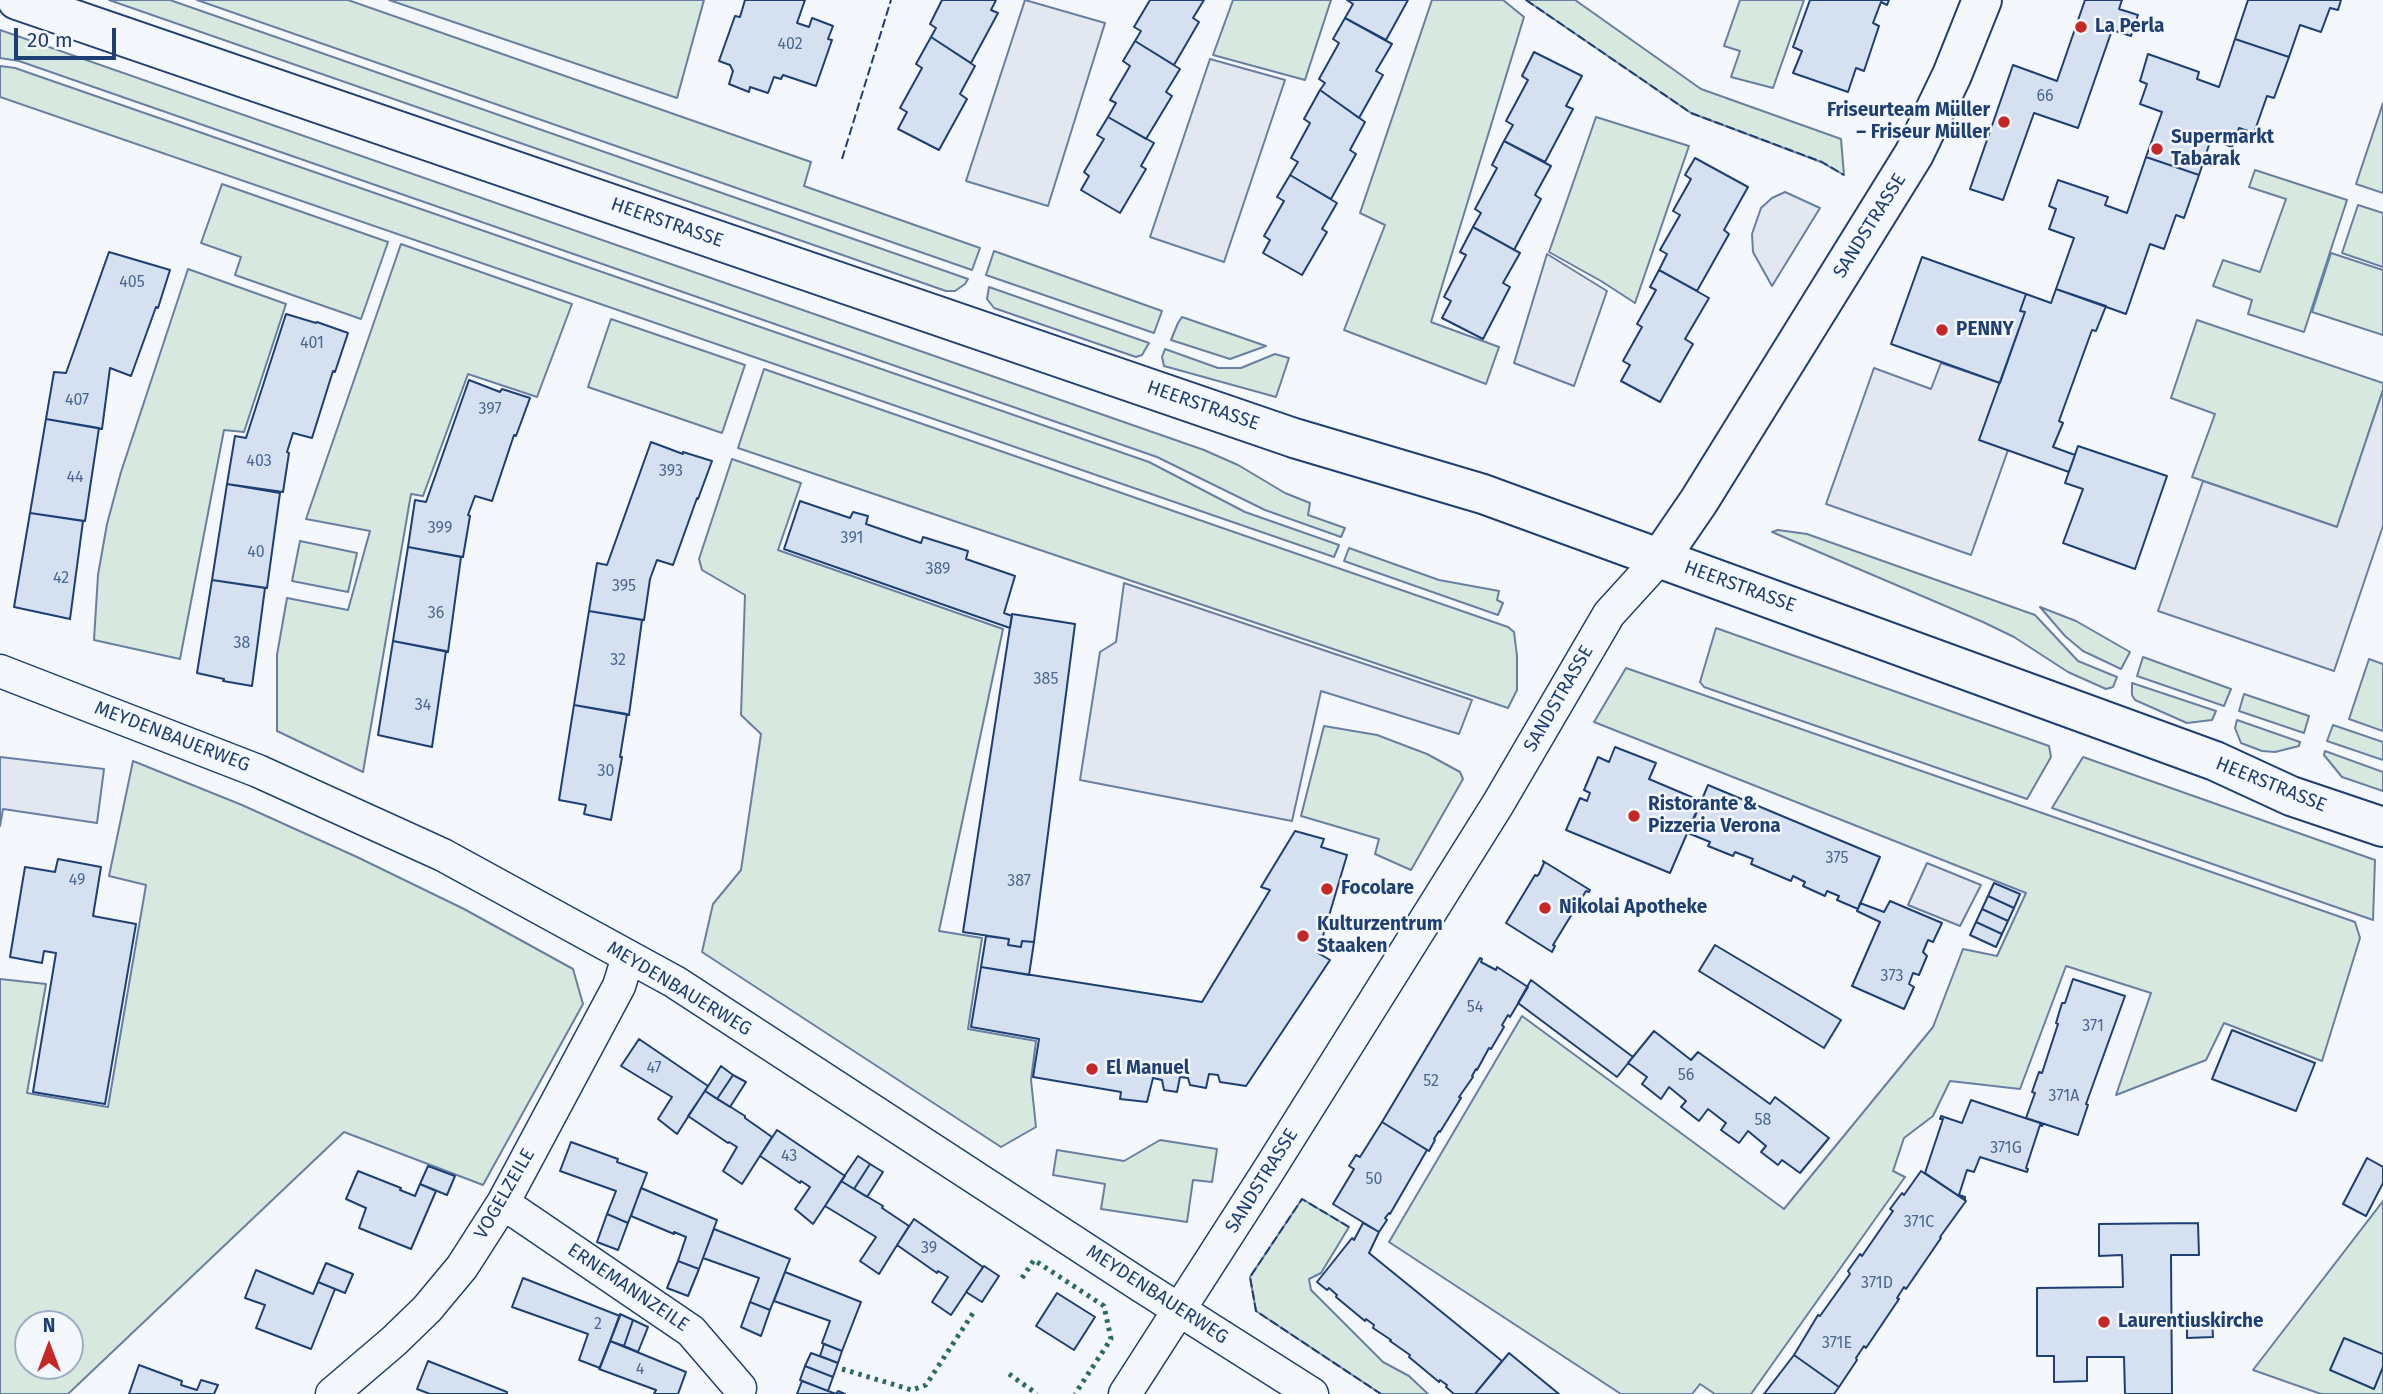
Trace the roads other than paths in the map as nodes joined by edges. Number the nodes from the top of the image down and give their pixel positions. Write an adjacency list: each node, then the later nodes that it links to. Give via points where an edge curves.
1 (17, 0): 3 (main road, HEERSTRASSE, via 1294,438 1483,494)
2 (1982, 0): 3 (main road, SANDSTRASSE, via 1952,75 1883,208)
3 (1660, 558): 5 (main road, HEERSTRASSE); 8 (street, SANDSTRASSE, via 1609,614 1498,804)
4 (0, 671): 6 (street, MEYDENBAUERWEG, via 258,771 443,855)
5 (2383, 827)
6 (628, 957): 7 (street, VOGELZEILE, via 619,986); 8 (street, MEYDENBAUERWEG, via 675,982)
7 (503, 1203): 9 (street, ERNEMANNZEILE, via 691,1331); 10 (street, VOGELZEILE, via 462,1267 427,1309)
8 (1180, 1310): 11 (street, SANDSTRASSE); 12 (street, MEYDENBAUERWEG)
9 (740, 1388)
10 (332, 1394)
11 (1125, 1394)
12 (1312, 1394)

